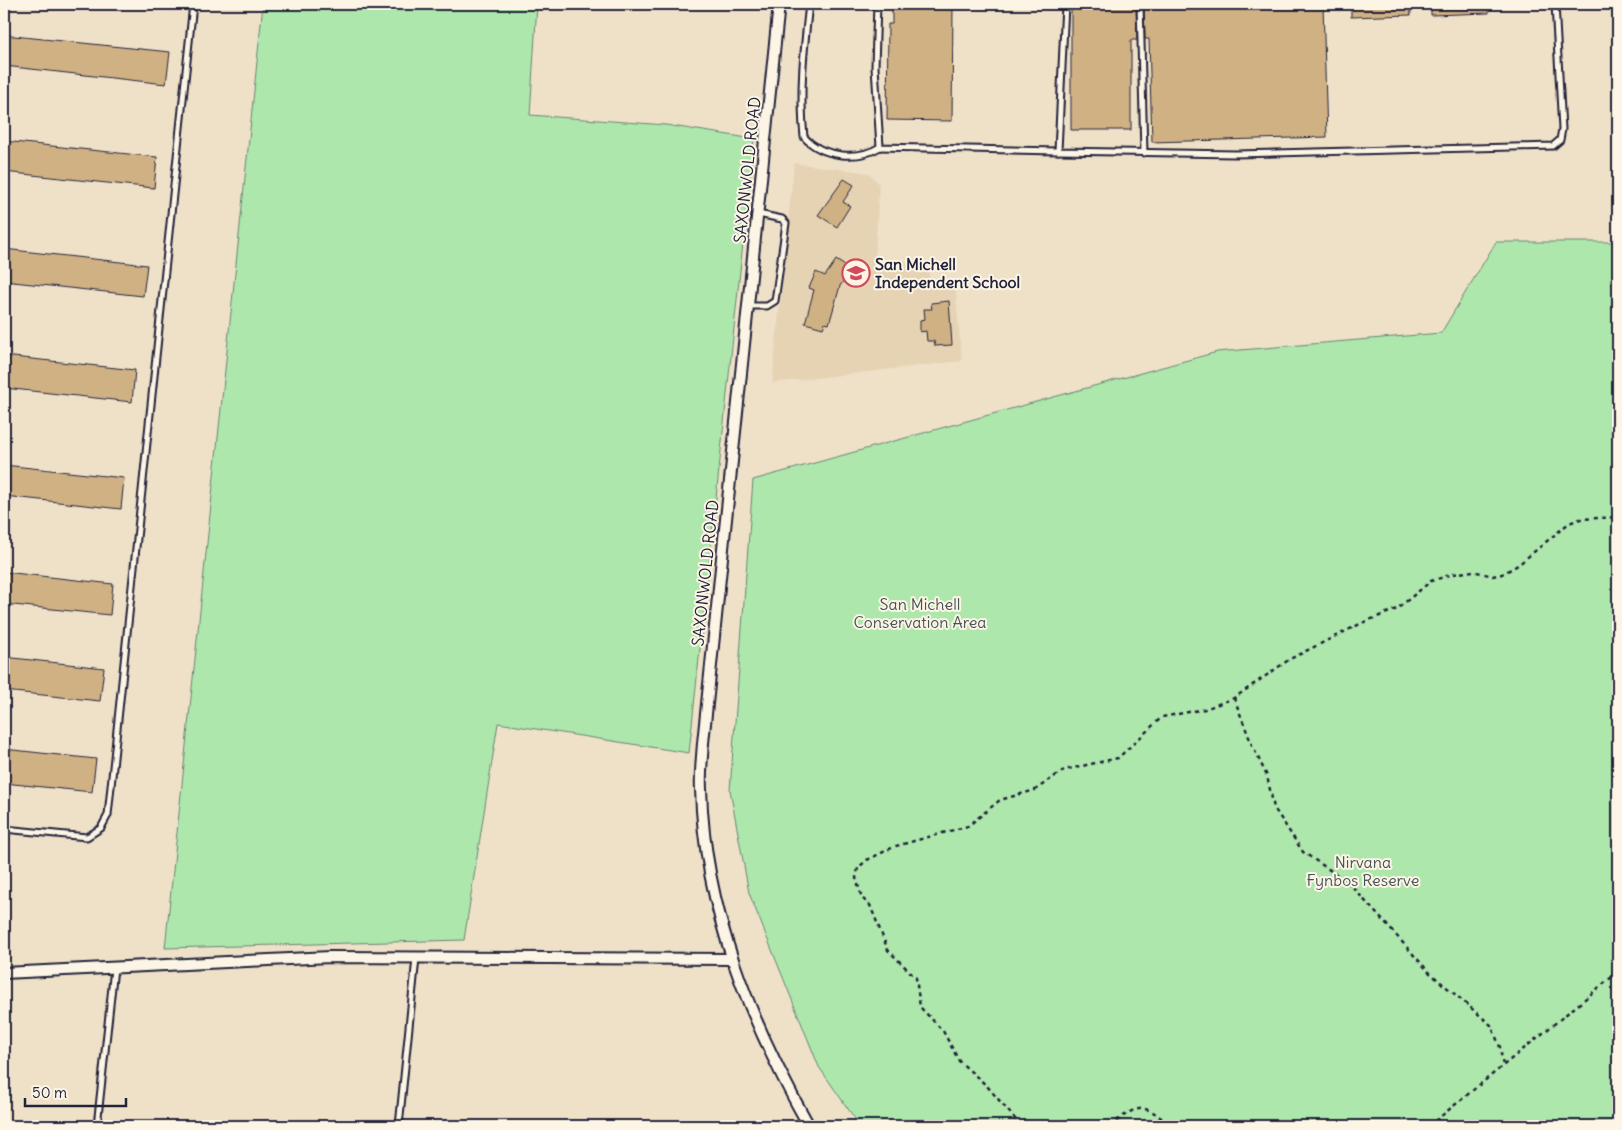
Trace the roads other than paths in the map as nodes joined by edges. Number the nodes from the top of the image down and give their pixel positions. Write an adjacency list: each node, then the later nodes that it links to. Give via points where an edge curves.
1 (193, 4): 13 (lane, via 108,816 101,828 87,837)
2 (779, 4): 11 (street, SAXONWOLD ROAD)
3 (809, 4): 8 (lane, via 802,70 804,137 816,147 836,153 866,155)
4 (877, 4): 8 (lane, via 875,67)
5 (1065, 4): 9 (lane)
6 (1140, 4): 10 (lane)
7 (1555, 4): 10 (lane, via 1562,130 1560,140 1553,146)
8 (880, 147): 9 (lane)
9 (1058, 150): 10 (lane)
10 (1144, 153)
11 (757, 214): 12 (street, SAXONWOLD ROAD); 12 (lane, via 782,219 786,223 775,301 767,306)
12 (748, 306): 15 (street, SAXONWOLD ROAD, via 700,788 714,892)
13 (4, 829)
14 (416, 958): 15 (street); 16 (street, via 330,958); 19 (lane)
15 (731, 959): 20 (street, SAXONWOLD ROAD, via 777,1069)
16 (114, 967): 17 (street); 18 (lane)
17 (4, 973)
18 (97, 1126)
19 (399, 1126)
20 (809, 1126)

